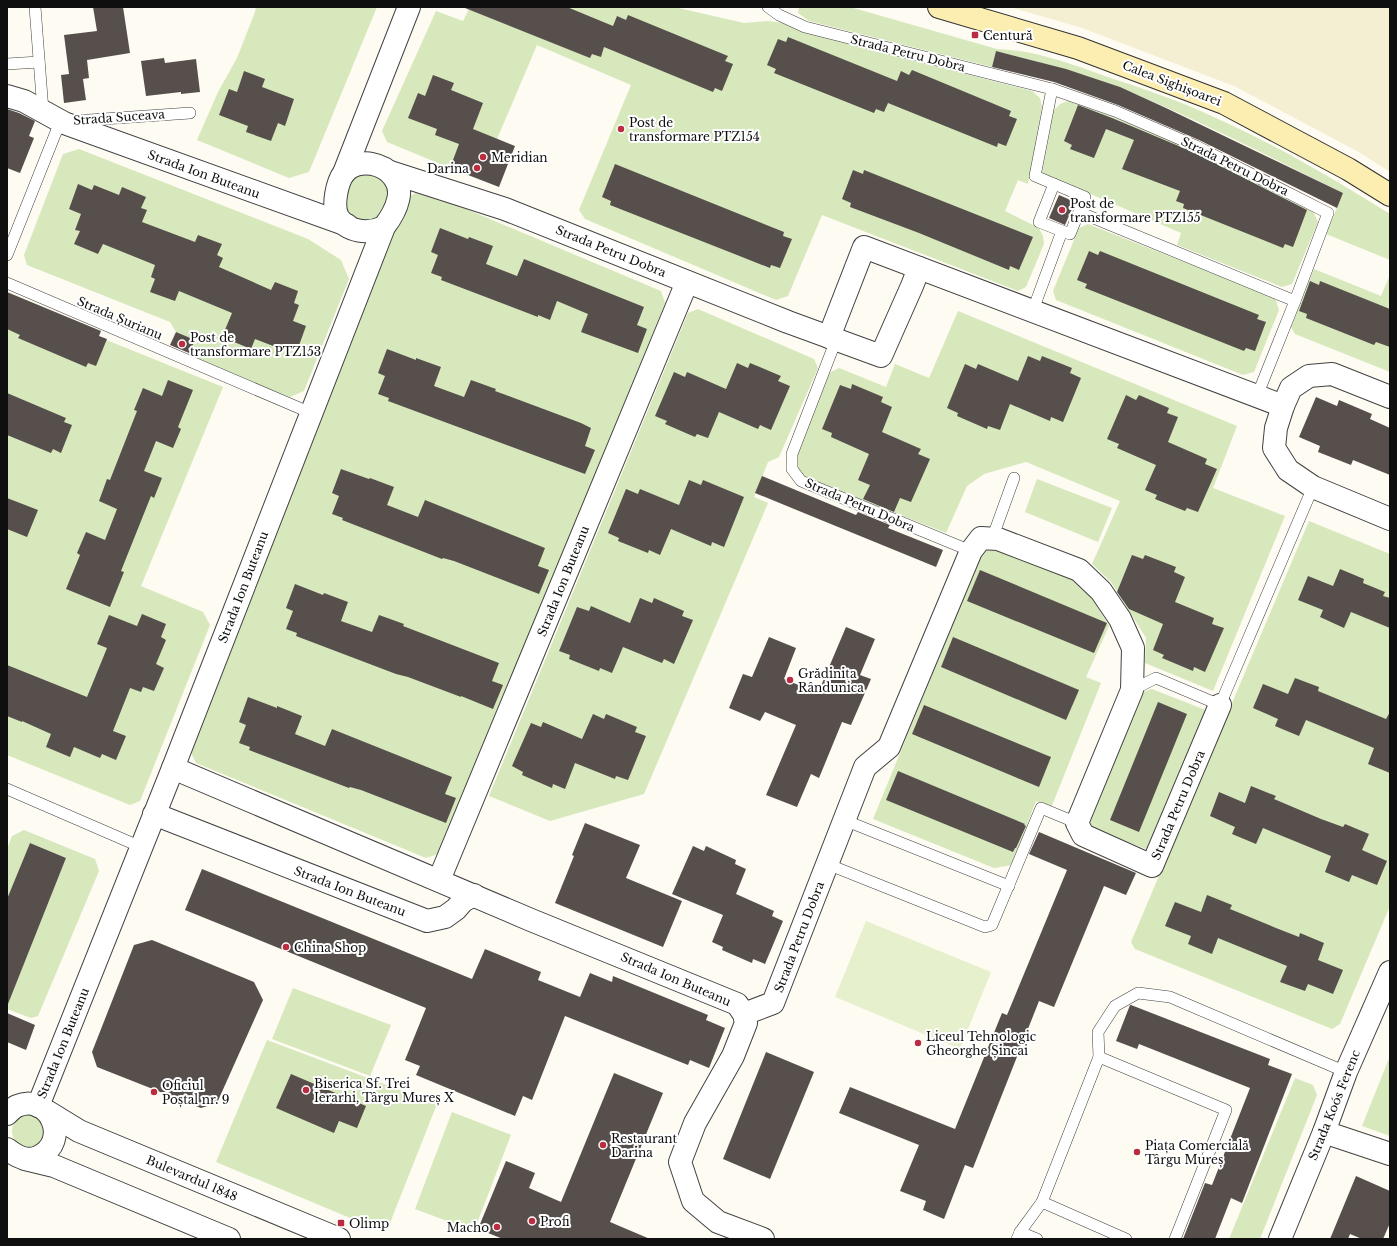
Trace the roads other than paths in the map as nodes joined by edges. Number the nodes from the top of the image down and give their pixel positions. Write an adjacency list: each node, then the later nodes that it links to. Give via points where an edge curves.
1 (35, 7): 5 (lane)
2 (409, 7): 12 (street)
3 (768, 7): 7 (lane, Strada Petru Dobra, via 805,27)
4 (939, 7): 14 (main road, Calea Sighișoarei, via 1078,48 1224,103 1348,169)
5 (39, 62): 6 (lane); 10 (lane)
6 (7, 64)
7 (1052, 89): 13 (lane, via 1035,176); 23 (lane, Strada Petru Dobra, via 1115,111 1196,146 1328,213)
8 (7, 96): 10 (street, Strada Suceava, via 24,101)
9 (190, 113): 10 (lane, Strada Suceava)
10 (47, 114): 16 (street, Strada Ion Buteanu); 19 (lane)
11 (390, 172): 12 (street, via 379,165 367,163 354,165); 17 (street, Strada Ion Buteanu, via 398,184 399,200 392,217); 21 (street, Strada Petru Dobra, via 505,208)
12 (344, 173): 16 (street, via 336,196 336,208 338,217)
13 (1054, 184): 15 (lane, via 1084,197); 18 (lane, via 1038,222)
14 (1390, 195)
15 (1079, 212): 18 (lane, via 1070,234); 23 (lane)
16 (347, 225): 17 (street, Strada Ion Buteanu, via 365,232)
17 (384, 227): 29 (street, Strada Ion Buteanu)
18 (1062, 231): 24 (lane)
19 (7, 255)
20 (919, 268): 24 (street, Strada Petru Dobra); 25 (street, Strada Petru Dobra, via 881,356); 25 (street, Strada Petru Dobra, via 864,247)
21 (687, 282): 25 (street, Strada Petru Dobra); 44 (street, Strada Ion Buteanu)
22 (7, 283): 29 (lane, Strada Șurianu)
23 (1295, 301): 26 (lane, Strada Petru Dobra)
24 (1032, 310): 26 (street, Strada Petru Dobra)
25 (832, 338): 34 (lane, Strada Petru Dobra, via 792,454 792,469 801,481)
26 (1257, 396): 28 (street, Strada Petru Dobra)
27 (1390, 397): 28 (street, via 1332,374 1309,376 1291,388)
28 (1283, 406): 31 (street, via 1276,428 1274,448 1288,470)
29 (311, 413): 37 (street, Strada Ion Buteanu)
30 (1014, 478): 33 (lane)
31 (1313, 487): 32 (street); 36 (lane, Strada Petru Dobra)
32 (1390, 518)
33 (992, 539): 34 (street, Strada Petru Dobra, via 981,538); 35 (street, via 998,539 1079,570 1101,591 1120,619 1132,648)
34 (971, 551): 40 (street, Strada Petru Dobra, via 889,747 865,767)
35 (1132, 690): 36 (lane, via 1156,678); 41 (street)
36 (1220, 705): 41 (street, Strada Petru Dobra, via 1152,866 1083,835)
37 (173, 768): 39 (street, Strada Ion Buteanu); 44 (street, Strada Ion Buteanu)
38 (7, 789): 42 (lane)
39 (154, 814): 42 (street, Strada Ion Buteanu); 46 (street, Strada Ion Buteanu, via 427,921 445,917)
40 (844, 820): 43 (street, Strada Petru Dobra); 45 (lane)
41 (1077, 823): 45 (lane, Strada Petru Dobra, via 1041,808)
42 (141, 847): 51 (street, Strada Ion Buteanu)
43 (827, 864): 45 (lane, Strada Petru Dobra, via 985,927 992,925); 48 (street, Strada Petru Dobra, via 773,1003)
44 (439, 880): 46 (street, Strada Ion Buteanu)
45 (1009, 886)
46 (474, 895): 48 (street, Strada Ion Buteanu, via 737,1004)
47 (1390, 972): 50 (street, Strada Koós Ferenc)
48 (744, 1014): 59 (street, Strada Ion Buteanu, via 746,1023 733,1056 695,1123 680,1162 693,1201 718,1222)
49 (1099, 1057): 50 (lane, via 1098,1032 1115,1006 1138,993 1170,997); 55 (lane); 62 (lane, via 1226,1110)
50 (1346, 1072): 52 (street, Strada Koós Ferenc)
51 (25, 1107): 53 (street, via 53,1120 54,1139 50,1148 35,1158); 58 (street, Bulevardul 1848)
52 (1324, 1132): 54 (street); 63 (street, Strada Koós Ferenc)
53 (16, 1154): 57 (street, via 54,1166)
54 (1390, 1154)
55 (1042, 1202): 56 (lane); 61 (lane)
56 (1018, 1236): 60 (lane)
57 (229, 1239)
58 (339, 1239)
59 (763, 1239)
60 (1037, 1239)
61 (1126, 1239)
62 (1175, 1239)
63 (1280, 1239)

